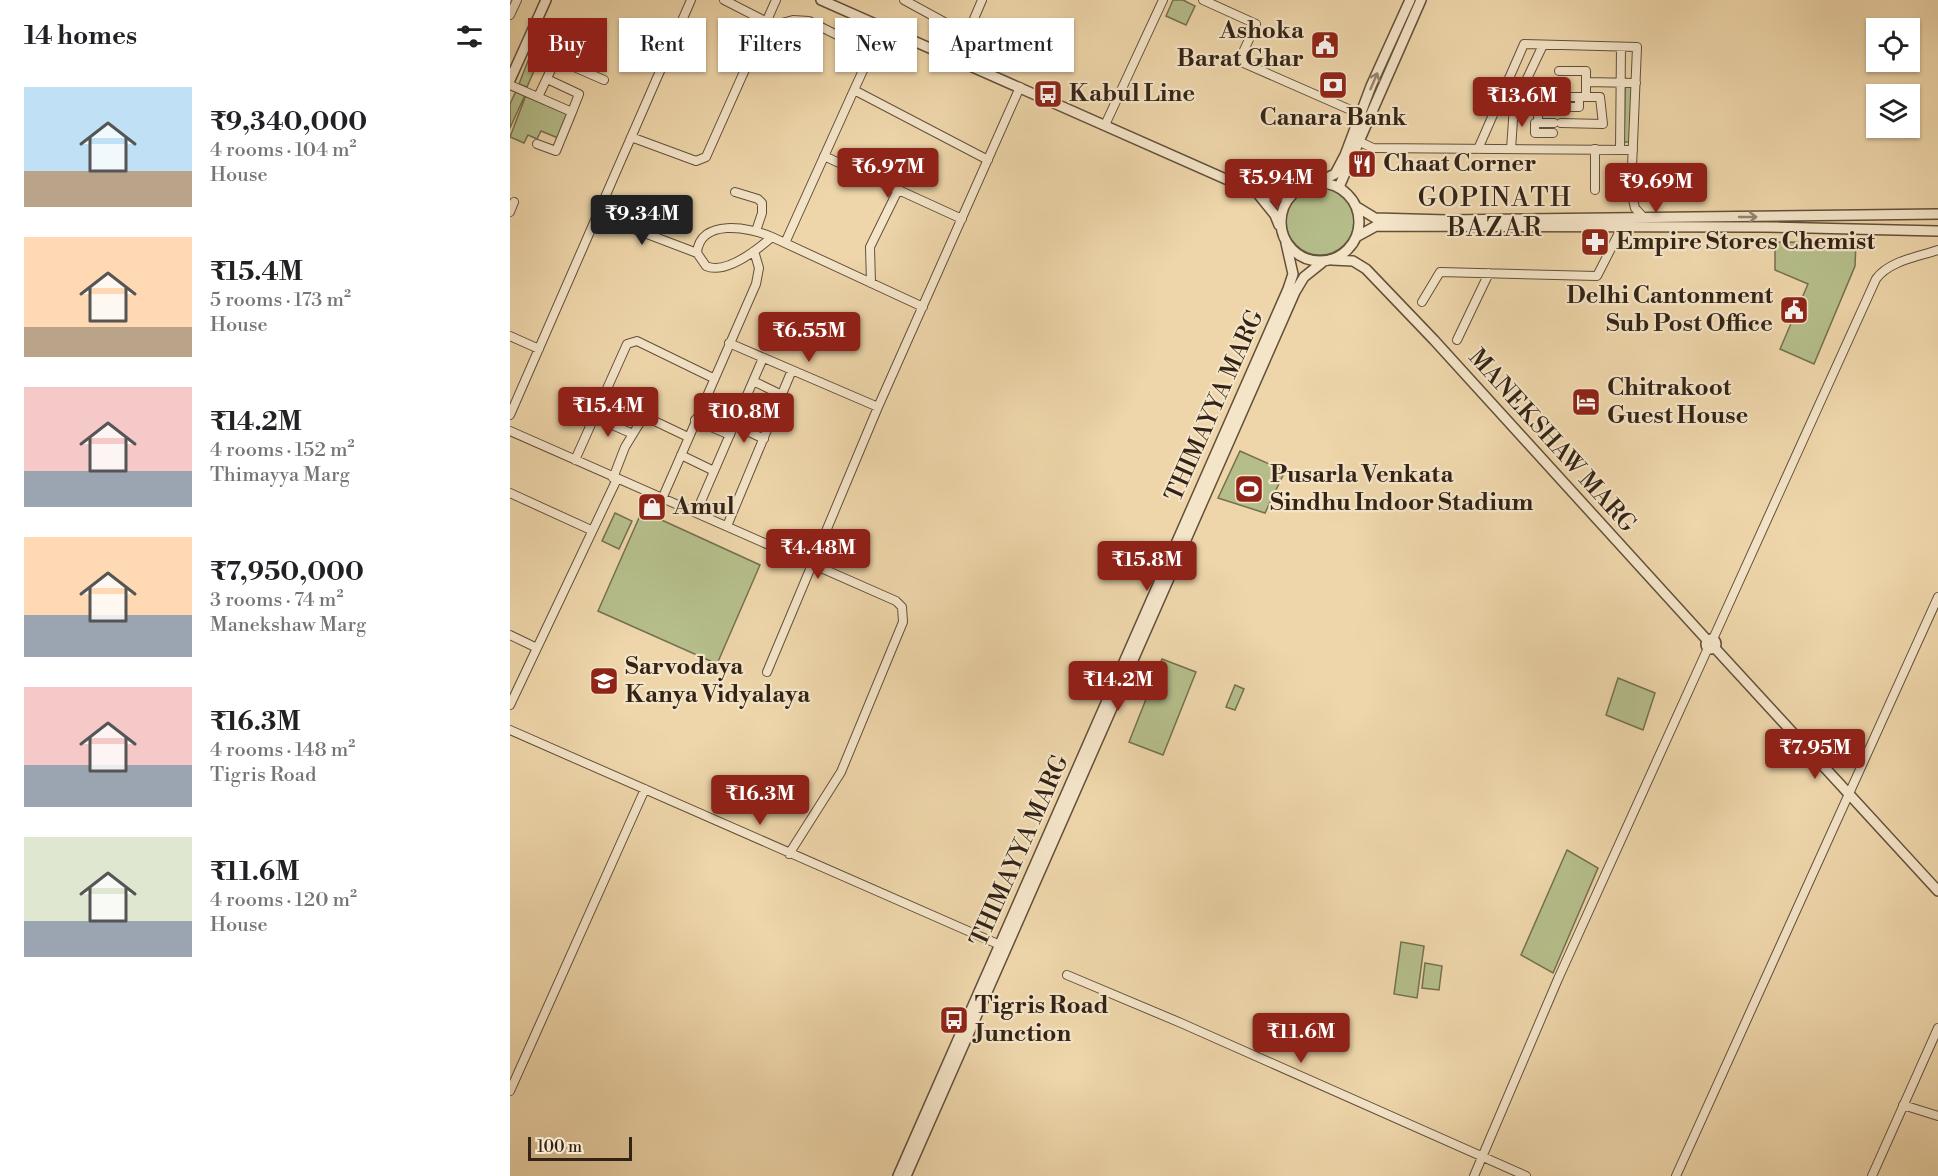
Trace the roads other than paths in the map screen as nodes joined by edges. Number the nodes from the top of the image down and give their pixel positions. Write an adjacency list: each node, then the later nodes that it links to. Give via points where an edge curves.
1 (517, 0): 13 (street)
2 (691, 0): 47 (street)
3 (724, 0): 14 (street)
4 (776, 0): 15 (street)
5 (821, 0): 16 (street)
6 (904, 0): 17 (street)
7 (982, 0): 18 (street)
8 (1163, 0): 45 (street)
9 (1203, 0): 43 (street, via 1256,24 1239,61)
10 (1410, 0): 43 (street, one-way to 10)
11 (1421, 0): 48 (street)
12 (544, 1): 19 (street)
13 (510, 15)
14 (761, 18)
15 (768, 18)
16 (860, 18)
17 (937, 18)
18 (975, 18)
19 (526, 45): 29 (street)
20 (1544, 45): 21 (street); 50 (street, via 1524,44); 51 (street, via 1514,106)
21 (1621, 47): 33 (street); 34 (street, via 1637,47)
22 (1559, 71): 32 (street, via 1586,71)
23 (550, 72): 28 (street)
24 (586, 72): 30 (street)
25 (744, 72): 47 (street, via 706,157 696,161)
26 (862, 72): 38 (street)
27 (986, 72): 36 (street)
28 (547, 79): 39 (street); 42 (street, via 579,94)
29 (510, 80)
30 (604, 80)
31 (1539, 82): 44 (street)
32 (1586, 82): 33 (street); 41 (street)
33 (1621, 83): 34 (street); 53 (street)
34 (1636, 83): 54 (street)
35 (510, 85): 39 (street)
36 (1020, 87): 45 (street); 56 (street)
37 (1562, 87): 41 (street, via 1556,87 1556,107 1579,108)
38 (854, 90): 55 (street); 56 (street)
39 (538, 97): 42 (street)
40 (1565, 97): 41 (street)
41 (1583, 97): 44 (street, via 1600,97 1604,123)
42 (572, 111): 49 (street, via 556,152)
43 (1362, 115): 57 (street, via 1335,174)
44 (1534, 123): 46 (street, via 1531,133)
45 (1105, 125): 63 (street)
46 (1553, 133)
47 (631, 137): 68 (street)
48 (1360, 142): 50 (street, via 1373,148); 58 (street)
49 (537, 144)
50 (1478, 149): 51 (street)
51 (1511, 149): 52 (street)
52 (1594, 149): 53 (street); 61 (street)
53 (1620, 149): 54 (street)
54 (1633, 150): 69 (street, via 1631,191 1635,208)
55 (824, 156): 59 (street); 78 (street)
56 (988, 160): 70 (street)
57 (1316, 183): 58 (street); 60 (street)
58 (1339, 187): 65 (street)
59 (898, 190): 70 (street); 85 (street, via 870,247)
60 (1296, 190): 63 (street, via 1275,197); 76 (street, via 1282,210)
61 (1595, 190)
62 (735, 192): 73 (street, via 762,203)
63 (1256, 192): 76 (street, via 1275,215)
64 (514, 202): 66 (street)
65 (1357, 207): 71 (street); 77 (street, via 1359,227)
66 (510, 213)
67 (1938, 214): 69 (street, one-way to 67)
68 (597, 215): 81 (street); 91 (street)
69 (1644, 218): 71 (street)
70 (962, 219): 87 (street)
71 (1375, 222): 72 (street); 77 (street)
72 (1622, 227): 74 (street); 84 (street, via 1597,276)
73 (756, 231): 75 (street); 81 (street, via 714,231 698,242)
74 (1938, 231)
75 (772, 237): 78 (street); 80 (street)
76 (1284, 239): 82 (street, via 1302,257); 118 (street, THIMAYYA MARG, via 1293,274 1288,289)
77 (1355, 240): 82 (street, via 1340,256); 83 (street, MANEKSHAW MARG)
78 (785, 243): 85 (street)
79 (1938, 250): 120 (street, via 1892,266 1876,279)
80 (754, 251): 81 (street, via 727,265 711,268); 90 (street, via 759,268 756,284)
81 (697, 253)
82 (1328, 260): 83 (street, MANEKSHAW MARG, via 1353,261); 118 (street, THIMAYYA MARG, via 1304,277 1295,292)
83 (1366, 269): 120 (street, MANEKSHAW MARG)
84 (1489, 273): 86 (street, via 1440,272); 89 (street)
85 (871, 283): 87 (street)
86 (1422, 302)
87 (923, 307): 97 (street)
88 (510, 336): 91 (street)
89 (1457, 340)
90 (729, 343): 92 (street); 94 (street)
91 (539, 349): 98 (street)
92 (763, 358): 93 (street); 95 (street)
93 (792, 370): 96 (street); 97 (street)
94 (713, 378): 99 (street, via 631,342); 100 (street)
95 (753, 381): 96 (street); 101 (street)
96 (782, 395): 106 (street)
97 (878, 407): 116 (street)
98 (510, 414)
99 (594, 417): 103 (street); 108 (street)
100 (695, 420): 104 (street); 105 (street)
101 (734, 425): 104 (street); 106 (street)
102 (510, 431): 108 (street)
103 (633, 434): 105 (street, via 646,416); 110 (street, via 621,454)
104 (730, 435): 109 (street)
105 (688, 436): 107 (street)
106 (764, 439): 114 (street)
107 (681, 455): 109 (street); 112 (street)
108 (575, 460): 110 (street)
109 (714, 471): 113 (street)
110 (615, 478): 112 (street); 115 (street)
111 (510, 493): 115 (street)
112 (662, 499): 113 (street)
113 (696, 513): 114 (street)
114 (727, 526): 116 (street)
115 (591, 530): 121 (street)
116 (813, 563): 122 (street); 127 (street, via 896,601 904,614 841,772)
117 (1938, 597): 126 (street)
118 (1145, 619): 129 (street, THIMAYYA MARG); 137 (street, THIMAYYA MARG, via 1094,752)
119 (510, 635): 121 (street)
120 (1710, 644): 126 (street, MANEKSHAW MARG); 135 (street, via 1557,979)
121 (537, 648): 123 (street)
122 (767, 672)
123 (511, 702)
124 (510, 730): 125 (street)
125 (645, 789): 127 (street); 132 (street)
126 (1847, 795): 128 (street, MANEKSHAW MARG); 140 (street)
127 (789, 854): 129 (street)
128 (1938, 891)
129 (1000, 945): 136 (street, THIMAYYA MARG)
130 (1067, 975): 135 (street)
131 (1938, 1028): 133 (street)
132 (510, 1090)
133 (1903, 1105): 134 (street); 141 (street)
134 (1938, 1116)
135 (1482, 1157): 138 (street); 139 (street)
136 (898, 1176)
137 (906, 1176)
138 (1473, 1176)
139 (1526, 1176)
140 (1676, 1176)
141 (1872, 1176)

